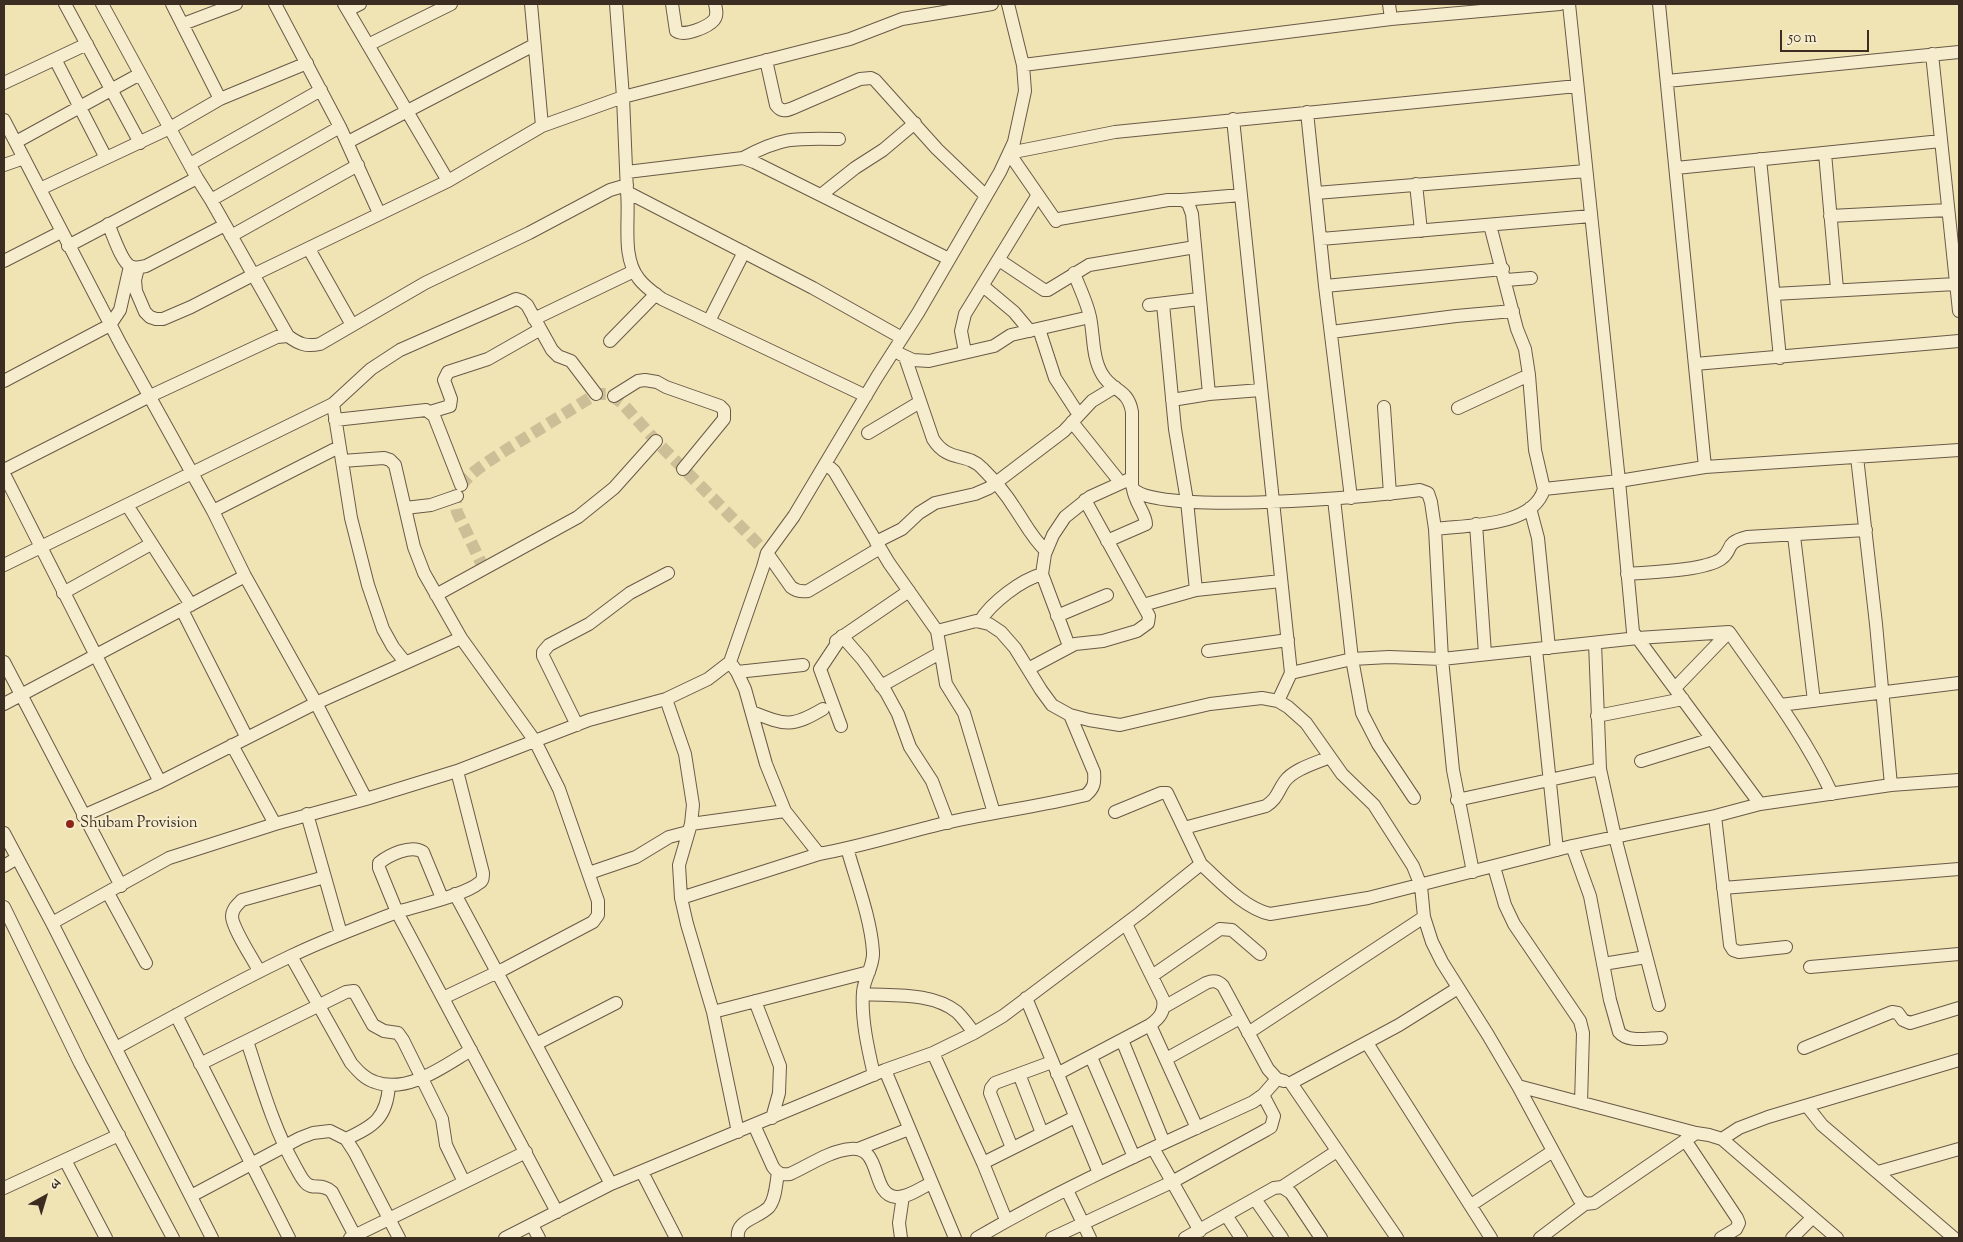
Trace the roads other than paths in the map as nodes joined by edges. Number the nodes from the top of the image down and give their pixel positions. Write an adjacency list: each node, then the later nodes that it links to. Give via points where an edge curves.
1 (65, 4): 21 (street)
2 (102, 4): 30 (street)
3 (172, 4): 20 (street)
4 (236, 4): 20 (street)
5 (275, 4): 28 (street)
6 (360, 4): 18 (street)
7 (451, 4): 22 (street)
8 (531, 4): 23 (street)
9 (616, 4): 36 (street)
10 (672, 4): 11 (street, via 676,31 682,34 713,21)
11 (715, 4)
12 (992, 4): 27 (street, via 902,19 850,39)
13 (1008, 4): 29 (street)
14 (1389, 4): 19 (street)
15 (1560, 4): 19 (street)
16 (1569, 4): 33 (street)
17 (1659, 4): 31 (street)
18 (346, 7): 22 (street)
19 (1391, 20): 29 (street)
20 (183, 24): 37 (street)
21 (87, 44): 26 (street); 34 (street)
22 (368, 45): 39 (street)
23 (534, 45): 39 (street); 44 (street)
24 (1959, 52): 25 (street)
25 (1932, 54): 31 (street); 48 (street)
26 (55, 59): 32 (street); 38 (street)
27 (766, 60): 36 (street); 43 (street, via 776,105 781,110 789,110 860,79 871,78)
28 (307, 63): 35 (street); 37 (street)
29 (1023, 65): 52 (street, via 1024,91)
30 (140, 74): 34 (street); 46 (street)
31 (1667, 81): 61 (street)
32 (4, 83)
33 (1577, 86): 40 (street); 62 (street)
34 (111, 89): 38 (street); 51 (street)
35 (321, 90): 45 (street); 58 (street)
36 (623, 97): 44 (street); 63 (street)
37 (220, 99): 46 (street)
38 (79, 107): 49 (street); 55 (street)
39 (407, 111): 50 (street); 65 (street)
40 (1307, 112): 41 (street); 69 (street)
41 (1233, 119): 52 (street, via 1114,132); 71 (street)
42 (4, 120): 49 (street)
43 (914, 123): 70 (street); 72 (street, via 937,150)
44 (542, 126): 65 (street)
45 (340, 127): 50 (street); 74 (street)
46 (170, 128): 51 (street); 58 (street)
47 (839, 139): 56 (street, via 786,140)
48 (1941, 141): 53 (street); 76 (street)
49 (16, 142): 54 (street)
50 (348, 142): 60 (street)
51 (140, 143): 55 (street)
52 (1009, 153): 72 (street); 75 (street, via 1058,220)
53 (1825, 153): 57 (street); 79 (street)
54 (24, 158): 59 (street); 68 (street)
55 (106, 158): 68 (street)
56 (743, 158): 63 (street); 70 (street)
57 (1760, 159): 61 (street); 104 (street)
58 (190, 164): 64 (street)
59 (4, 165)
60 (358, 165): 77 (street); 82 (street)
61 (1676, 168): 124 (street)
62 (1586, 171): 66 (street); 78 (street)
63 (627, 172): 67 (street)
64 (197, 178): 74 (street); 80 (street)
65 (448, 181): 77 (street)
66 (1416, 184): 69 (street); 83 (street)
67 (627, 189): 89 (street); 94 (street, via 628,244); 114 (street, via 610,190 425,283)
68 (40, 190): 84 (street)
69 (1316, 193): 85 (street)
70 (822, 195): 90 (street)
71 (1241, 195): 75 (street); 128 (street)
72 (986, 196): 90 (street)
73 (1036, 198): 91 (street)
74 (211, 200): 82 (street)
75 (1182, 200): 87 (street, via 1188,204 1192,214)
76 (1948, 210): 79 (street); 99 (street)
77 (379, 214): 88 (street)
78 (1591, 216): 81 (street); 154 (street)
79 (1830, 216): 102 (street)
80 (108, 224): 86 (street); 93 (street, via 124,260)
81 (1490, 225): 83 (street); 96 (street)
82 (228, 230): 93 (street, via 146,266); 97 (street)
83 (1421, 231): 85 (street)
84 (61, 232): 86 (street); 92 (street)
85 (1321, 239): 101 (street)
86 (68, 246): 113 (street)
87 (1195, 247): 95 (street, via 1097,263); 105 (street)
88 (309, 249): 97 (street); 114 (street)
89 (744, 252): 111 (street); 118 (street)
90 (949, 259): 118 (street)
91 (999, 260): 95 (street, via 1044,290); 100 (street)
92 (4, 261)
93 (134, 267): 97 (street, via 136,291 145,312 156,319 191,307); 113 (street, via 120,310)
94 (634, 271): 103 (street); 112 (street)
95 (1074, 273): 110 (street)
96 (1504, 274): 98 (street); 101 (street); 108 (street)
97 (253, 275): 117 (street)
98 (1531, 278)
99 (1956, 284): 102 (street); 109 (street)
100 (983, 286): 115 (street); 121 (street, via 962,320)
101 (1325, 286): 116 (street)
102 (1837, 289): 104 (street)
103 (656, 294): 111 (street); 119 (street)
104 (1774, 294): 123 (street)
105 (1199, 299): 106 (street); 130 (street)
106 (1163, 304): 107 (street); 134 (street)
107 (1148, 305)
108 (1513, 311): 116 (street); 125 (street)
109 (1959, 311)
110 (1090, 317): 115 (street); 127 (street, via 1096,360 1102,375)
111 (709, 321): 132 (street)
112 (536, 324): 129 (street, via 552,350 571,361); 136 (street, via 527,305 516,299 509,301 384,358); 139 (street, via 488,359 448,372 444,380 451,399 450,406)
113 (110, 325): 126 (street); 133 (street)
114 (352, 325): 117 (street, via 320,344 308,347)
115 (1035, 330): 121 (street, via 1011,335 994,346); 140 (street)
116 (1331, 332): 159 (street)
117 (288, 336): 133 (street, via 277,337)
118 (902, 338): 122 (street)
119 (610, 341)
120 (1959, 341): 123 (street)
121 (965, 352): 122 (street, via 929,361)
122 (899, 354): 132 (street); 135 (street)
123 (1780, 358): 124 (street)
124 (1695, 364): 149 (street)
125 (1529, 375): 138 (street); 157 (street, via 1535,450)
126 (4, 381)
127 (1114, 387): 140 (street, via 1092,401); 155 (street, via 1130,402)
128 (1261, 390): 130 (street); 163 (street)
129 (596, 394)
130 (1209, 394): 134 (street)
131 (614, 396): 150 (street, via 645,380 724,410 724,419)
132 (866, 396): 148 (street)
133 (148, 397): 151 (street); 152 (street)
134 (1172, 400): 162 (street)
135 (920, 402): 142 (street); 156 (street, via 937,446 948,455 977,464)
136 (333, 404): 141 (street); 152 (street)
137 (1384, 407): 158 (street)
138 (1458, 408)
139 (430, 412): 141 (street); 165 (street, via 459,490 431,505)
140 (1075, 419): 155 (street); 156 (street)
141 (335, 420): 144 (street)
142 (868, 433)
143 (656, 441): 187 (street, via 614,488 578,517)
144 (339, 447): 147 (street); 167 (street)
145 (1959, 450): 146 (street)
146 (1857, 457): 149 (street); 170 (street)
147 (342, 461): 165 (street, via 390,460 395,465); 211 (street, via 351,518 376,612 393,647)
148 (826, 464): 174 (street, via 834,470); 177 (street, via 794,516)
149 (1705, 467): 154 (street)
150 (683, 469)
151 (4, 470)
152 (191, 472): 164 (street); 167 (street)
153 (4, 474): 175 (street)
154 (1619, 481): 157 (street); 181 (street)
155 (1128, 483): 161 (street, via 1098,492); 162 (street, via 1142,496); 172 (street, via 1146,524)
156 (995, 484): 174 (street, via 975,494 935,503); 176 (street)
157 (1544, 489): 166 (street)
158 (1390, 494): 159 (street); 169 (street, via 1420,490 1428,494)
159 (1351, 498): 160 (street)
160 (1334, 499): 163 (street); 209 (street)
161 (1085, 500): 172 (street); 176 (street, via 1065,517)
162 (1187, 501): 163 (street); 184 (street)
163 (1273, 503): 183 (street)
164 (127, 505): 173 (street); 175 (street)
165 (404, 508): 187 (street, via 414,547)
166 (1530, 508): 168 (street, via 1519,516); 201 (street, via 1538,538)
167 (213, 511): 182 (street)
168 (1476, 524): 169 (street); 206 (street)
169 (1435, 529): 208 (street)
170 (1866, 530): 171 (street); 219 (street)
171 (1794, 536): 181 (street, via 1747,537 1732,542 1721,559 1711,563); 223 (street)
172 (1107, 541): 189 (street)
173 (151, 544): 186 (street); 190 (street)
174 (878, 545): 177 (street, via 803,592 791,587); 185 (street)
175 (40, 546): 178 (street); 186 (street)
176 (1046, 551): 180 (street)
177 (766, 553): 213 (street)
178 (4, 565)
179 (668, 573): 231 (street, via 630,593 589,624 548,645 543,652)
180 (1042, 574): 191 (street); 192 (street, via 996,602)
181 (1627, 574): 197 (street, via 1633,632)
182 (245, 576): 190 (street); 224 (street)
183 (1281, 581): 184 (street); 198 (street)
184 (1196, 590): 189 (street)
185 (909, 591): 193 (street); 195 (street)
186 (63, 593): 207 (street)
187 (436, 595): 196 (street)
188 (1107, 595): 191 (street)
189 (1143, 605): 200 (street, via 1149,620 1141,629 1103,641)
190 (187, 607): 207 (street); 233 (street)
191 (1058, 616): 200 (street)
192 (980, 620): 193 (street); 214 (street, via 1000,632)
193 (937, 631): 205 (street)
194 (1729, 632): 197 (street); 218 (street); 226 (street)
195 (842, 636): 204 (street); 217 (street); 232 (street, via 820,669)
196 (461, 638): 211 (street); 235 (street)
197 (1638, 638): 199 (street); 218 (street)
198 (1288, 640): 203 (street); 215 (street)
199 (1595, 643): 201 (street); 230 (street)
200 (1069, 646): 214 (street)
201 (1549, 648): 202 (street)
202 (1536, 649): 206 (street); 242 (street)
203 (1208, 651)
204 (822, 652)
205 (940, 653): 217 (street); 252 (street, via 946,684 964,713)
206 (1485, 654): 208 (street)
207 (96, 656): 220 (street); 243 (street)
208 (1442, 658): 209 (street); 248 (street)
209 (1352, 659): 215 (street); 246 (street, via 1358,699 1367,725)
210 (4, 662): 220 (street)
211 (405, 662): 224 (street)
212 (803, 665): 213 (street)
213 (734, 667): 221 (street); 228 (street)
214 (1028, 669): 229 (street, via 1052,705)
215 (1291, 673): 222 (street)
216 (1959, 683): 219 (street)
217 (881, 686): 256 (street, via 898,714 910,747 932,781)
218 (1679, 693): 230 (street); 234 (street)
219 (1882, 694): 223 (street); 244 (street)
220 (20, 695): 225 (street); 254 (street)
221 (666, 699): 231 (street); 258 (street, via 690,778 693,805)
222 (1278, 701): 229 (street, via 1262,698 1210,704 1120,724); 237 (street, via 1306,723)
223 (1814, 701): 226 (street)
224 (316, 703): 233 (street); 247 (street)
225 (4, 704)
226 (1780, 705): 245 (street, via 1822,771)
227 (823, 709): 228 (street, via 807,719 787,724)
228 (752, 712): 250 (street, via 766,764)
229 (1070, 715): 252 (street, via 1094,772 1092,790 1086,795)
230 (1597, 716): 239 (street)
231 (576, 725): 235 (street)
232 (841, 726)
233 (247, 738): 236 (street)
234 (1712, 739): 238 (street); 249 (street)
235 (535, 741): 240 (street); 272 (street, via 559,789)
236 (232, 745): 243 (street); 257 (street)
237 (1330, 757): 259 (street, via 1290,776 1266,806); 275 (street, via 1342,774 1374,805 1413,866)
238 (1641, 761)
239 (1600, 769): 242 (street); 261 (street)
240 (457, 771): 247 (street); 278 (street, via 484,873 479,883)
241 (1959, 780): 244 (street)
242 (1550, 781): 248 (street); 264 (street)
243 (160, 782): 254 (street)
244 (1891, 785): 245 (street)
245 (1832, 794): 249 (street)
246 (1414, 798)
247 (366, 799): 253 (street)
248 (1457, 800): 271 (street)
249 (1760, 804): 255 (street)
250 (785, 812): 258 (street); 265 (street)
251 (1114, 812): 259 (street, via 1164,792)
252 (994, 813): 256 (street)
253 (307, 814): 257 (street); 273 (street)
254 (84, 816): 274 (street)
255 (1715, 816): 261 (street); 276 (street)
256 (948, 823): 263 (street)
257 (275, 824): 274 (street, via 169,858)
258 (689, 828): 272 (street, via 636,857); 280 (street, via 679,865)
259 (1184, 828): 267 (street)
260 (4, 833): 266 (street)
261 (1615, 837): 262 (street); 291 (street)
262 (1572, 846): 264 (street); 293 (street, via 1590,896)
263 (847, 848): 265 (street); 297 (street, via 873,950)
264 (1556, 850): 269 (street)
265 (819, 854): 280 (street)
266 (17, 858): 268 (street); 284 (street)
267 (1201, 864): 275 (street, via 1259,911 1270,914); 285 (street)
268 (4, 866)
269 (1494, 867): 271 (street); 338 (street, via 1514,924 1580,1021 1583,1033)
270 (1959, 868): 276 (street)
271 (1473, 872): 275 (street)
272 (588, 873): 296 (street, via 598,902 598,915 593,922)
273 (325, 876): 286 (street); 295 (street, via 242,900 235,907 232,915 234,924)
274 (121, 886): 277 (street)
275 (1421, 886): 283 (street)
276 (1723, 888): 287 (street, via 1733,950)
277 (108, 892): 284 (street); 292 (street)
278 (455, 894): 279 (street); 296 (street)
279 (442, 898): 282 (street); 282 (street, via 423,852 417,849 387,856 378,863)
280 (681, 898): 309 (street)
281 (4, 907): 347 (street)
282 (397, 912): 286 (street); 301 (street)
283 (1424, 917): 299 (street, via 1432,942); 314 (street)
284 (52, 924): 320 (street)
285 (1126, 924): 298 (street); 302 (street)
286 (342, 934): 290 (street)
287 (1786, 947)
288 (1260, 954): 298 (street, via 1232,930 1220,929)
289 (1959, 954): 294 (street)
290 (291, 956): 295 (street); 305 (street)
291 (1646, 956): 293 (street); 306 (street)
292 (146, 963)
293 (1603, 964): 315 (street, via 1619,1032 1633,1039)
294 (1810, 967)
295 (259, 971): 310 (street)
296 (497, 972): 301 (street); 319 (street)
297 (869, 972): 300 (street); 303 (street)
298 (1152, 976): 307 (street, via 1164,999)
299 (1458, 988): 318 (street); 336 (street)
300 (863, 994): 313 (street, via 926,998 943,1003 958,1013); 329 (street, via 866,1035)
301 (443, 998): 322 (street)
302 (1026, 998): 313 (street); 327 (street)
303 (755, 1001): 309 (street); 341 (street, via 780,1066 779,1093)
304 (616, 1003): 319 (street)
305 (317, 1005): 317 (street); 332 (street, via 354,991 373,1025 398,1033); 335 (street, via 350,1063 362,1076)
306 (1659, 1005)
307 (1164, 1007): 311 (street, via 1212,981 1219,982); 312 (street, via 1162,1014)
308 (1959, 1008): 321 (street, via 1910,1023 1892,1012)
309 (713, 1012): 345 (street)
310 (176, 1015): 320 (street); 328 (street)
311 (1240, 1018): 314 (street); 325 (street)
312 (1150, 1025): 316 (street); 325 (street)
313 (974, 1033): 323 (street)
314 (1248, 1033): 333 (street)
315 (1661, 1038)
316 (1122, 1040): 324 (street); 352 (street)
317 (247, 1041): 328 (street); 351 (street)
318 (1367, 1043): 334 (street); 378 (street)
319 (536, 1044): 370 (street)
320 (116, 1048): 374 (street)
321 (1804, 1048)
322 (471, 1050): 332 (street); 357 (street)
323 (933, 1053): 329 (street); 361 (street)
324 (1091, 1057): 331 (street); 359 (street)
325 (1166, 1059): 343 (street)
326 (1959, 1060): 339 (street)
327 (1052, 1062): 330 (street); 331 (street)
328 (200, 1064): 362 (street)
329 (879, 1073): 341 (street); 344 (street)
330 (1020, 1074): 346 (street); 353 (street, via 995,1083 990,1093)
331 (1057, 1074): 340 (street)
332 (422, 1078): 335 (street, via 405,1084); 367 (street, via 442,1119 446,1145)
333 (1277, 1079): 334 (street); 337 (street)
334 (1291, 1083): 358 (street)
335 (389, 1084): 349 (street, via 388,1100 377,1121 367,1130)
336 (1518, 1086): 338 (street); 356 (street)
337 (1263, 1095): 343 (street); 368 (street, via 1274,1116 1271,1127)
338 (1581, 1103): 348 (street)
339 (1807, 1106): 350 (street, via 1753,1122); 364 (street, via 1822,1125)
340 (1075, 1117): 346 (street); 366 (street)
341 (772, 1118): 342 (street)
342 (754, 1126): 345 (street); 365 (street)
343 (1197, 1128): 352 (street)
344 (909, 1129): 354 (street); 369 (street)
345 (738, 1132): 363 (street)
346 (1042, 1133): 353 (street)
347 (119, 1135): 360 (street); 389 (street)
348 (1691, 1137): 350 (street, via 1709,1134); 377 (street, via 1594,1203); 408 (street, via 1739,1224)
349 (346, 1139): 351 (street, via 330,1132 313,1132); 382 (street)
350 (1722, 1139): 381 (street)
351 (284, 1146): 362 (street); 387 (street, via 305,1182 314,1187 327,1187 332,1192)
352 (1158, 1146): 359 (street); 368 (street)
353 (1012, 1148): 361 (street)
354 (858, 1149): 365 (street, via 838,1151 790,1174); 375 (street, via 872,1161 882,1188 888,1194)
355 (1959, 1149): 364 (street)
356 (1553, 1151): 377 (street, via 1579,1199); 378 (street)
357 (526, 1152): 367 (street); 379 (street)
358 (1337, 1152): 371 (street); 405 (street)
359 (1134, 1157): 366 (street)
360 (65, 1160): 372 (street); 388 (street)
361 (983, 1162): 383 (street)
362 (252, 1164): 374 (street); 391 (street)
363 (642, 1172): 370 (street); 395 (street)
364 (1878, 1172): 411 (street)
365 (778, 1173): 396 (street, via 768,1207 743,1224)
366 (1099, 1173): 373 (street)
367 (464, 1182): 382 (street)
368 (1172, 1182): 384 (street); 386 (street)
369 (931, 1183): 375 (street); 398 (street)
370 (611, 1184): 379 (street)
371 (1282, 1187): 376 (street); 404 (street, via 1291,1193)
372 (4, 1188)
373 (1067, 1190): 383 (street); 384 (street)
374 (191, 1196): 390 (street)
375 (903, 1196): 397 (street, via 899,1223)
376 (1256, 1198): 380 (street); 403 (street)
377 (1585, 1204): 407 (street)
378 (1471, 1205): 406 (street)
379 (557, 1212): 385 (street)
380 (1226, 1215): 386 (street); 402 (street)
381 (1812, 1218): 409 (street); 410 (street)
382 (390, 1219): 387 (street); 392 (street)
383 (1006, 1220): 399 (street)
384 (1083, 1223): 400 (street); 401 (street)
385 (532, 1225): 393 (street); 394 (street)
386 (1193, 1236)
387 (352, 1237)
388 (106, 1238)
389 (174, 1238)
390 (212, 1238)
391 (289, 1238)
392 (399, 1238)
393 (505, 1238)
394 (539, 1238)
395 (676, 1238)
396 (738, 1238)
397 (901, 1238)
398 (955, 1238)
399 (976, 1238)
400 (1052, 1238)
401 (1090, 1238)
402 (1241, 1238)
403 (1282, 1238)
404 (1321, 1238)
405 (1397, 1238)
406 (1491, 1238)
407 (1542, 1238)
408 (1721, 1238)
409 (1792, 1238)
410 (1837, 1238)
411 (1954, 1238)

